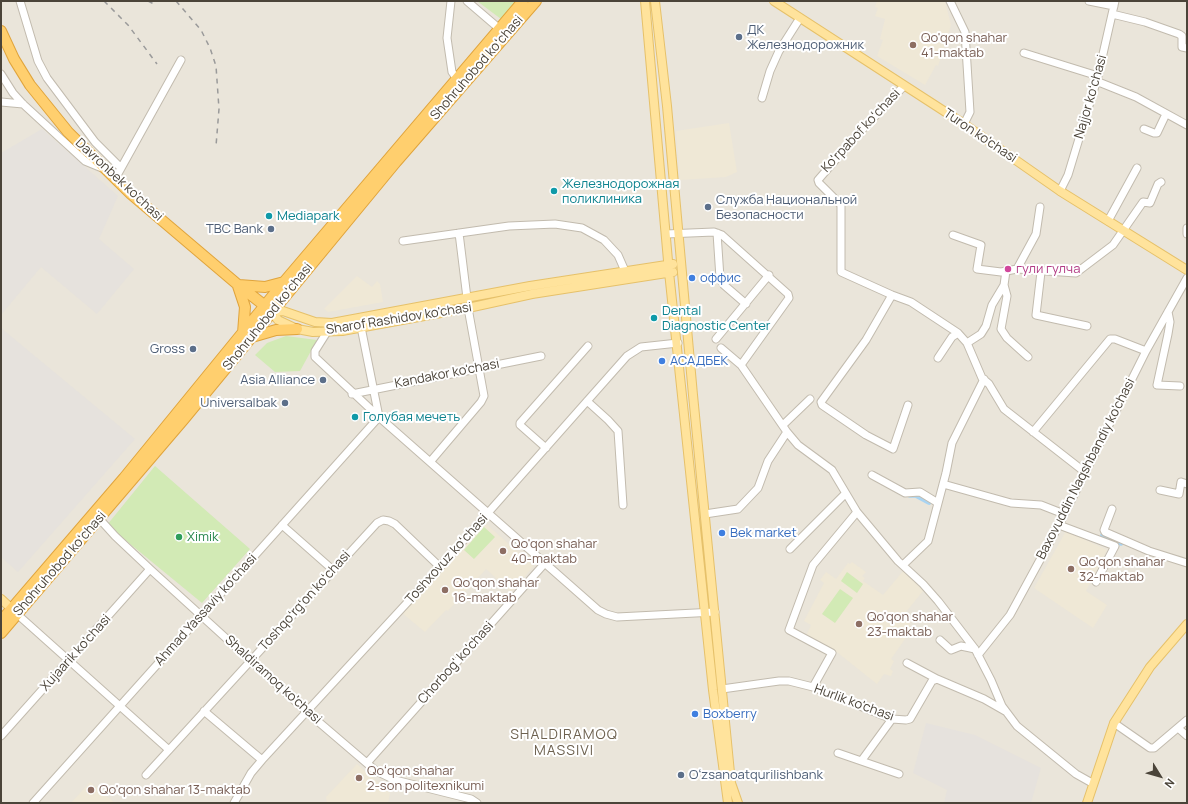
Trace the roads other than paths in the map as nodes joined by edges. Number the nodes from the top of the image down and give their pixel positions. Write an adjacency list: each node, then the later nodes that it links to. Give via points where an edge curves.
1 (20, 1): 31 (street, via 38,61 47,78 95,142)
2 (451, 1): 21 (street, via 448,38 452,72)
3 (467, 1): 15 (street)
4 (523, 1): 15 (highway, Shohruhobod koʻchasi)
5 (536, 1): 15 (highway, Shohruhobod koʻchasi)
6 (645, 1): 43 (main road)
7 (655, 1): 42 (main road)
8 (774, 1): 13 (main road, Turon ko'chasi)
9 (950, 1): 27 (street, via 965,32 970,112)
10 (1089, 1): 11 (street)
11 (1114, 4): 12 (street, Najjor koʻchasi)
12 (1112, 14): 16 (street, via 1179,34 1182,36 1182,47); 20 (street, Najjor koʻchasi)
13 (800, 18): 22 (main road, Turon ko'chasi); 23 (street, via 779,51)
14 (1, 31): 30 (highway, Davronbek ko'chasi, via 19,68 38,97)
15 (502, 31): 21 (highway, Shohruhobod koʻchasi); 64 (highway, Shohruhobod koʻchasi, via 396,162)
16 (1187, 48)
17 (1024, 53): 20 (street)
18 (181, 60): 31 (street)
19 (1, 74): 25 (street)
20 (1097, 78): 26 (street); 35 (street, Najjor koʻchasi, via 1068,175)
21 (457, 79): 56 (highway, Shohruhobod koʻchasi)
22 (904, 86): 27 (main road, Turon ko'chasi); 59 (street, Ko'rpabof koʻchasi, via 818,180 818,183 842,205 841,272)
23 (762, 98)
24 (1, 102): 25 (street)
25 (23, 104): 30 (street, via 85,161)
26 (1166, 114): 28 (street); 29 (street, via 1157,133)
27 (964, 124): 35 (main road, Turon ko'chasi)
28 (1187, 125)
29 (1144, 129)
30 (104, 168): 33 (highway, Davronbek ko'chasi)
31 (121, 168): 33 (street)
32 (1137, 168): 37 (street)
33 (115, 179): 57 (highway, Davronbek ko'chasi)
34 (1161, 182): 39 (street, via 1150,203 1143,202)
35 (1060, 191): 37 (main road, Turon ko'chasi)
36 (1040, 207): 49 (street, via 1036,234)
37 (1108, 221): 39 (main road, Turon ko'chasi)
38 (1187, 228): 44 (street)
39 (1124, 231): 50 (main road, Turon ko'chasi); 53 (street, via 1110,248 1079,272)
40 (717, 232): 42 (street); 54 (street); 61 (street, via 720,278 724,285)
41 (459, 233): 46 (street); 51 (street, via 509,226 556,224 582,228 604,240 618,255); 60 (street)
42 (678, 233): 43 (street); 47 (main road)
43 (666, 234): 48 (main road)
44 (1187, 234)
45 (953, 235): 52 (street, via 981,246 977,269)
46 (403, 241)
47 (681, 267): 48 (main road, Sharof Rashidov ko'chasi); 108 (main road)
48 (668, 268): 51 (main road, Sharof Rashidov ko'chasi); 63 (main road, Sharof Rashidov ko'chasi); 74 (main road)
49 (1017, 269): 52 (street); 53 (street)
50 (1187, 270)
51 (625, 271): 60 (main road, Sharof Rashidov ko'chasi)
52 (1006, 271): 58 (street)
53 (1041, 272): 67 (street, via 1036,315)
54 (769, 275): 61 (street); 82 (street, via 789,298)
55 (1187, 278): 65 (street, Baxovuddin Naqshbandiy ko'chasi)
56 (284, 282): 57 (highway, via 254,287); 64 (highway, Shohruhobod koʻchasi)
57 (237, 284): 64 (highway, Davronbek ko'chasi); 72 (highway, via 245,307)
58 (1004, 285): 75 (street, via 992,305 986,326); 80 (street, via 1007,296 1001,329)
59 (892, 295): 71 (street, Ko'rpabof koʻchasi, via 911,302); 90 (street, via 866,340 821,402 866,435 893,449)
60 (467, 298): 62 (main road, Sharof Rashidov ko'chasi)
61 (746, 304): 73 (street)
62 (421, 307): 64 (main road, Sharof Rashidov ko'chasi, via 332,322 315,322 283,311); 66 (main road)
63 (468, 308): 66 (main road, Sharof Rashidov ko'chasi); 83 (street)
64 (268, 309): 69 (main road, Sharof Rashidov ko'chasi, via 278,320); 72 (highway, Shohruhobod koʻchasi)
65 (1168, 312): 78 (street, Baxovuddin Naqshbandiy ko'chasi); 85 (street, via 1170,322 1157,385)
66 (422, 317): 68 (main road, Sharof Rashidov ko'chasi)
67 (1087, 326)
68 (361, 328): 70 (main road, Sharof Rashidov ko'chasi); 86 (street)
69 (297, 329): 70 (main road, Sharof Rashidov ko'chasi); 72 (highway)
70 (327, 332): 87 (street, via 315,352 315,357)
71 (958, 333): 75 (street, Ko'rpabof koʻchasi); 81 (street, via 952,337)
72 (248, 335): 110 (highway, Shohruhobod koʻchasi)
73 (716, 339)
74 (678, 343): 89 (street, Toshxovuz koʻchasi, via 641,347 627,356); 123 (main road)
75 (967, 343): 84 (street, Ko'rpabof koʻchasi)
76 (588, 346): 95 (street, via 519,424)
77 (721, 348): 82 (street)
78 (1146, 351): 94 (street, via 1110,339); 97 (street, Baxovuddin Naqshbandiy ko'chasi)
79 (541, 356): 83 (street, Kandakor ko'chasi)
80 (1028, 357)
81 (938, 358)
82 (741, 365): 92 (street)
83 (479, 369): 86 (street, Kandakor ko'chasi); 96 (street, via 483,399)
84 (984, 379): 94 (street, Ko'rpabof koʻchasi, via 1004,409); 99 (street, via 952,443)
85 (1180, 386)
86 (373, 388): 87 (street, Kandakor ko'chasi); 91 (street)
87 (352, 394): 91 (street)
88 (810, 399): 92 (street)
89 (587, 401): 95 (street, Toshxovuz koʻchasi); 104 (street, via 618,431)
90 (908, 405)
91 (379, 417): 96 (street); 111 (street, Ahmad Yassaviy ko'chasi)
92 (783, 425): 93 (street)
93 (788, 432): 102 (street, via 798,445 832,470); 108 (street, via 768,461 758,488 738,509)
94 (1033, 432): 97 (street, Ko'rpabof koʻchasi)
95 (546, 448): 106 (street, Toshxovuz koʻchasi)
96 (430, 462): 106 (street)
97 (1086, 473): 109 (street, Baxovuddin Naqshbandiy ko'chasi)
98 (872, 475): 103 (street, via 905,493 920,492)
99 (943, 484): 103 (street); 109 (street, via 1011,503 1041,505)
100 (1187, 484): 101 (street, via 1181,482 1178,494)
101 (1160, 490)
102 (845, 494): 107 (street); 113 (street)
103 (938, 503): 116 (street, via 928,541)
104 (623, 505)
105 (1112, 509): 115 (street, via 1105,532)
106 (489, 512): 114 (street); 117 (street, Toshxovuz koʻchasi)
107 (857, 512): 116 (street); 135 (street, via 813,565 789,630 832,653)
108 (705, 514): 124 (main road)
109 (1064, 514): 112 (street, Baxovuddin Naqshbandiy ko'chasi)
110 (97, 516): 118 (street, Shaldiramoq ko'chasi); 122 (highway, Shohruhobod koʻchasi)
111 (282, 525): 119 (street); 125 (street, Ahmad Yassaviy ko'chasi)
112 (1059, 525): 120 (street, via 1115,546); 130 (street, Baxovuddin Naqshbandiy ko'chasi, via 1010,615)
113 (790, 550)
114 (545, 563): 123 (street, via 598,610 606,614 617,617); 151 (street, Chorbog' ko'chasi)
115 (1187, 563)
116 (903, 565): 130 (street, via 938,601)
117 (440, 567): 119 (street, Toshqoʻrgʻon koʻchasi, via 395,524 382,520); 140 (street, Toshxovuz koʻchasi)
118 (150, 569): 125 (street, Shaldiramoq ko'chasi); 132 (street, Xujaarik ko'chasi)
119 (333, 570): 131 (street, Toshqoʻrgʻon koʻchasi)
120 (1096, 582)
121 (1, 599): 122 (main road)
122 (14, 611): 126 (highway, Shohruhobod koʻchasi); 128 (highway, Shohruhobod koʻchasi); 132 (street)
123 (706, 612): 124 (street); 158 (main road)
124 (715, 612): 136 (main road)
125 (202, 616): 131 (street, Shaldiramoq ko'chasi); 137 (street, Ahmad Yassaviy ko'chasi)
126 (1, 621)
127 (1187, 624): 143 (main road, via 1150,668)
128 (1, 633)
129 (940, 640): 130 (street, via 951,650 961,646)
130 (976, 652): 139 (street)
131 (251, 660): 138 (street, Toshqoʻrgʻon koʻchasi); 140 (street, Shaldiramoq ko'chasi)
132 (69, 661): 137 (street); 145 (street, Xujaarik ko'chasi)
133 (907, 663): 134 (street)
134 (937, 679): 139 (street); 141 (street, Hurlik ko'chasi, via 932,681 910,719)
135 (813, 687): 136 (street, Hurlik ko'chasi, via 779,681); 141 (street, Hurlik ko'chasi)
136 (722, 689): 159 (main road, via 731,783)
137 (119, 705): 147 (street); 155 (street, Ahmad Yassaviy ko'chasi)
138 (204, 711): 147 (street, Toshqoʻrgʻon koʻchasi); 149 (street)
139 (1005, 711): 154 (street, via 1016,726 1076,774)
140 (307, 712): 149 (street, Toshxovuz koʻchasi); 151 (street, Shaldiramoq ko'chasi)
141 (892, 719): 150 (street)
142 (1187, 720): 144 (street)
143 (1114, 723): 144 (street, via 1150,748 1154,748); 154 (main road)
144 (1178, 728): 146 (street)
145 (1, 736)
146 (1187, 736)
147 (169, 750): 153 (street, Toshqoʻrgʻon koʻchasi)
148 (838, 753): 150 (street)
149 (262, 760): 156 (street, Toshxovuz koʻchasi, via 251,773)
150 (862, 760): 152 (street)
151 (367, 763): 157 (street, Shaldiramoq ko'chasi, via 376,771 395,780 471,799)
152 (899, 774)
153 (146, 775)
154 (1092, 783): 160 (main road)
155 (32, 803)
156 (234, 803)
157 (476, 803)
158 (728, 803)
159 (738, 803)
160 (1088, 803)

